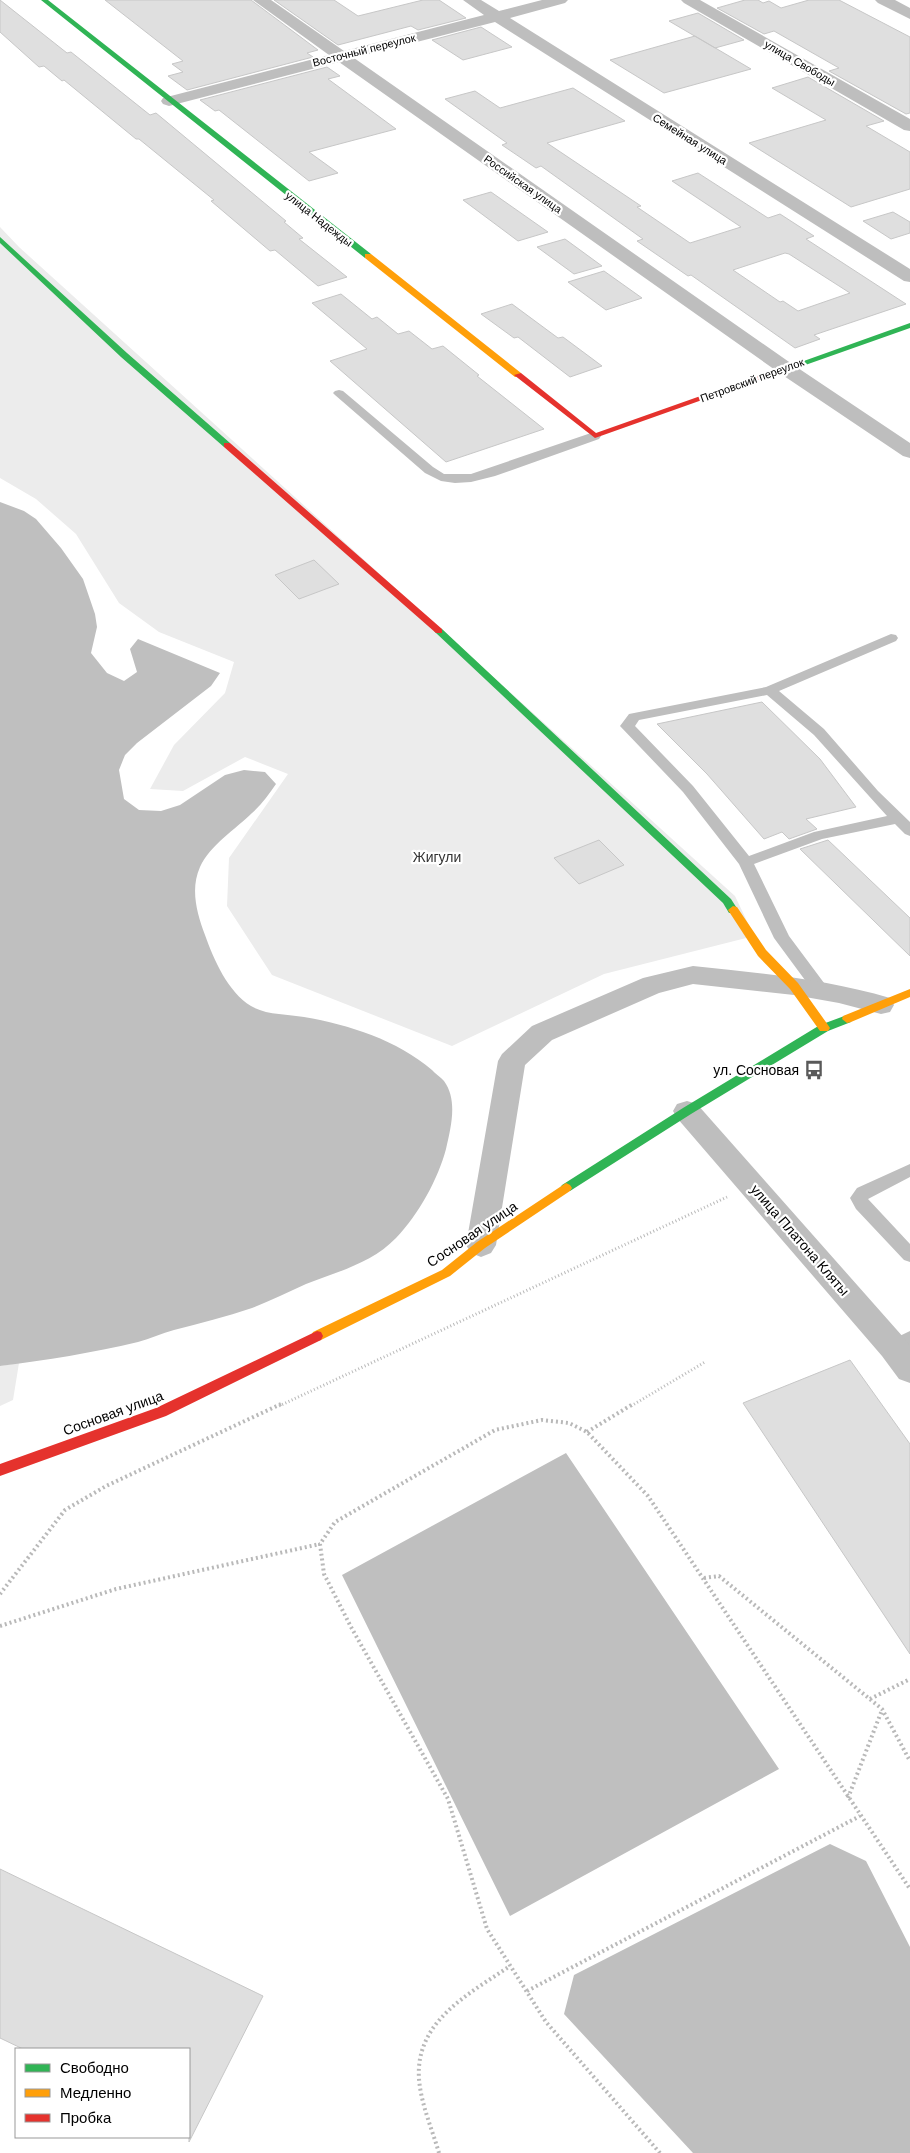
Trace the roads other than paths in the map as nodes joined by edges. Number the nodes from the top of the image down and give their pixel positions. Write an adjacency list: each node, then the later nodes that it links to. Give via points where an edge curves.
1 (44, 0): 10 (street, улица Надежды)
2 (261, 0): 9 (street, Российская улица)
3 (471, 0): 8 (street, Семейная улица)
4 (560, 0): 8 (street, Восточный переулок)
5 (690, 0): 11 (street, улица Свободы)
6 (883, 0): 7 (street)
7 (910, 14)
8 (497, 16): 9 (street, Восточный переулок); 13 (street, Семейная улица)
9 (341, 56): 10 (street, Восточный переулок); 15 (street, Российская улица)
10 (169, 101): 17 (street, улица Надежды)
11 (910, 126)
12 (0, 239): 24 (street, via 124,355 410,603 504,691 727,901 762,953)
13 (910, 277)
14 (910, 325): 15 (street, Петровский переулок)
15 (785, 368): 17 (street, Петровский переулок); 18 (street, Российская улица)
16 (339, 393): 17 (lane, via 429,470 448,478 471,478 491,473)
17 (595, 436)
18 (910, 452)
19 (891, 638): 20 (lane)
20 (770, 690): 21 (lane, via 819,732); 23 (lane, via 634,717 627,726 688,789)
21 (896, 819): 22 (lane); 23 (lane, via 819,835)
22 (910, 831)
23 (746, 862): 25 (lane, via 782,938)
24 (794, 986): 25 (street); 28 (street); 31 (street, via 693,975 652,986 542,1033 512,1061)
25 (822, 991): 27 (street)
26 (910, 993): 27 (street, Сосновая улица)
27 (881, 1005): 28 (street, Сосновая улица)
28 (824, 1028): 29 (street, Сосновая улица)
29 (687, 1111): 31 (street, Сосновая улица); 33 (street, улица Платона Кляты, via 752,1185)
30 (910, 1170): 32 (lane, via 859,1198)
31 (481, 1245): 35 (street, Сосновая улица, via 446,1273 161,1412)
32 (910, 1255)
33 (901, 1342): 34 (street, улица Платона Кляты)
34 (910, 1370)
35 (0, 1470)

